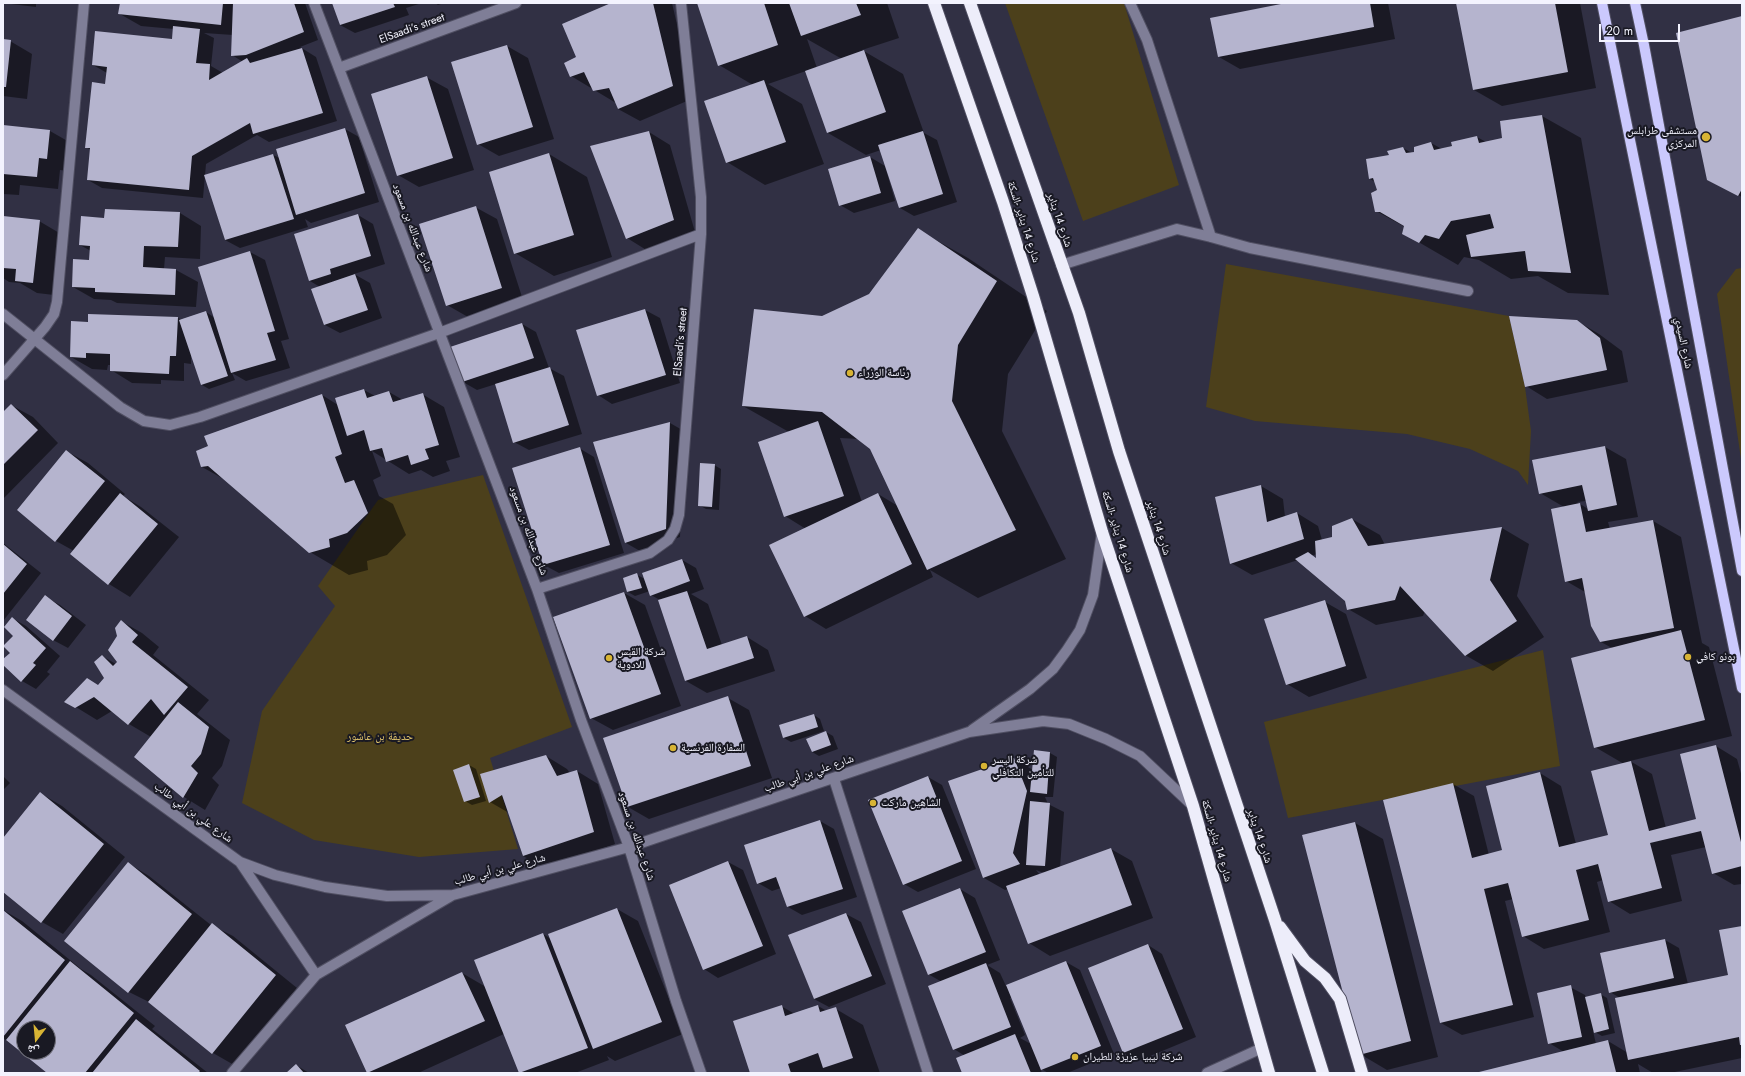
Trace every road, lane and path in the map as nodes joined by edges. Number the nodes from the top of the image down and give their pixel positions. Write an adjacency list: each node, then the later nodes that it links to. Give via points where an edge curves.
1 (84, 3): 17 (street, via 57,302 54,314)
2 (314, 3): 10 (street, شارع عبدالله بن مسعود)
3 (516, 3): 10 (street, ElSaadi’s street)
4 (681, 3): 11 (street, ElSaadi’s street, via 701,197)
5 (934, 3): 19 (highway, شارع 14 يناير -السكة, via 1010,224)
6 (970, 3): 13 (highway, شارع 14 يناير)
7 (1130, 3): 12 (street, via 1147,40)
8 (1602, 3): 22 (main road, شارع السيدي)
9 (1635, 3): 20 (main road, شارع السيدي)
10 (339, 68): 16 (street, شارع عبدالله بن مسعود)
11 (702, 234): 16 (street); 21 (street, ElSaadi’s street, via 679,515 675,529 668,540 650,553)
12 (1211, 237): 13 (street, via 1177,229); 14 (street, via 1250,248)
13 (1061, 265): 30 (highway, شارع 14 يناير, via 1079,313 1119,451)
14 (1468, 291)
15 (3, 314): 17 (street)
16 (439, 332): 17 (street, via 200,418 170,425 144,421 120,407); 21 (street, شارع عبدالله بن مسعود)
17 (33, 338): 18 (street)
18 (3, 375)
19 (1102, 532): 24 (street, شارع علي بن أبي طالب, via 1093,595 1080,630 1067,650 1053,669 1030,689); 26 (highway, شارع 14 يناير -السكة)
20 (1742, 571)
21 (537, 589): 27 (street, شارع عبدالله بن مسعود, via 581,720)
22 (1742, 688)
23 (3, 690): 28 (street, شارع علي بن أبي طالب)
24 (969, 732): 25 (street, شارع علي بن أبي طالب); 26 (street, شارع علي بن أبي طالب, via 1043,721 1069,724 1140,756)
25 (834, 779): 27 (street, شارع علي بن أبي طالب); 37 (street)
26 (1193, 806): 32 (highway, شارع 14 يناير -السكة)
27 (629, 847): 29 (street, شارع علي بن أبي طالب); 36 (street, شارع عبدالله بن مسعود)
28 (240, 862): 29 (street, شارع علي بن أبي طالب, via 275,875 333,888 387,896); 31 (street)
29 (453, 895): 31 (street)
30 (1275, 920): 33 (highway, شارع 14 يناير); 39 (highway, via 1305,960 1325,978 1340,999)
31 (316, 975): 35 (street)
32 (1262, 1048): 34 (highway, شارع 14 يناير -السكة); 38 (street)
33 (1322, 1068)
34 (1269, 1072)
35 (232, 1073)
36 (701, 1073)
37 (928, 1073)
38 (1207, 1073)
39 (1362, 1073)

